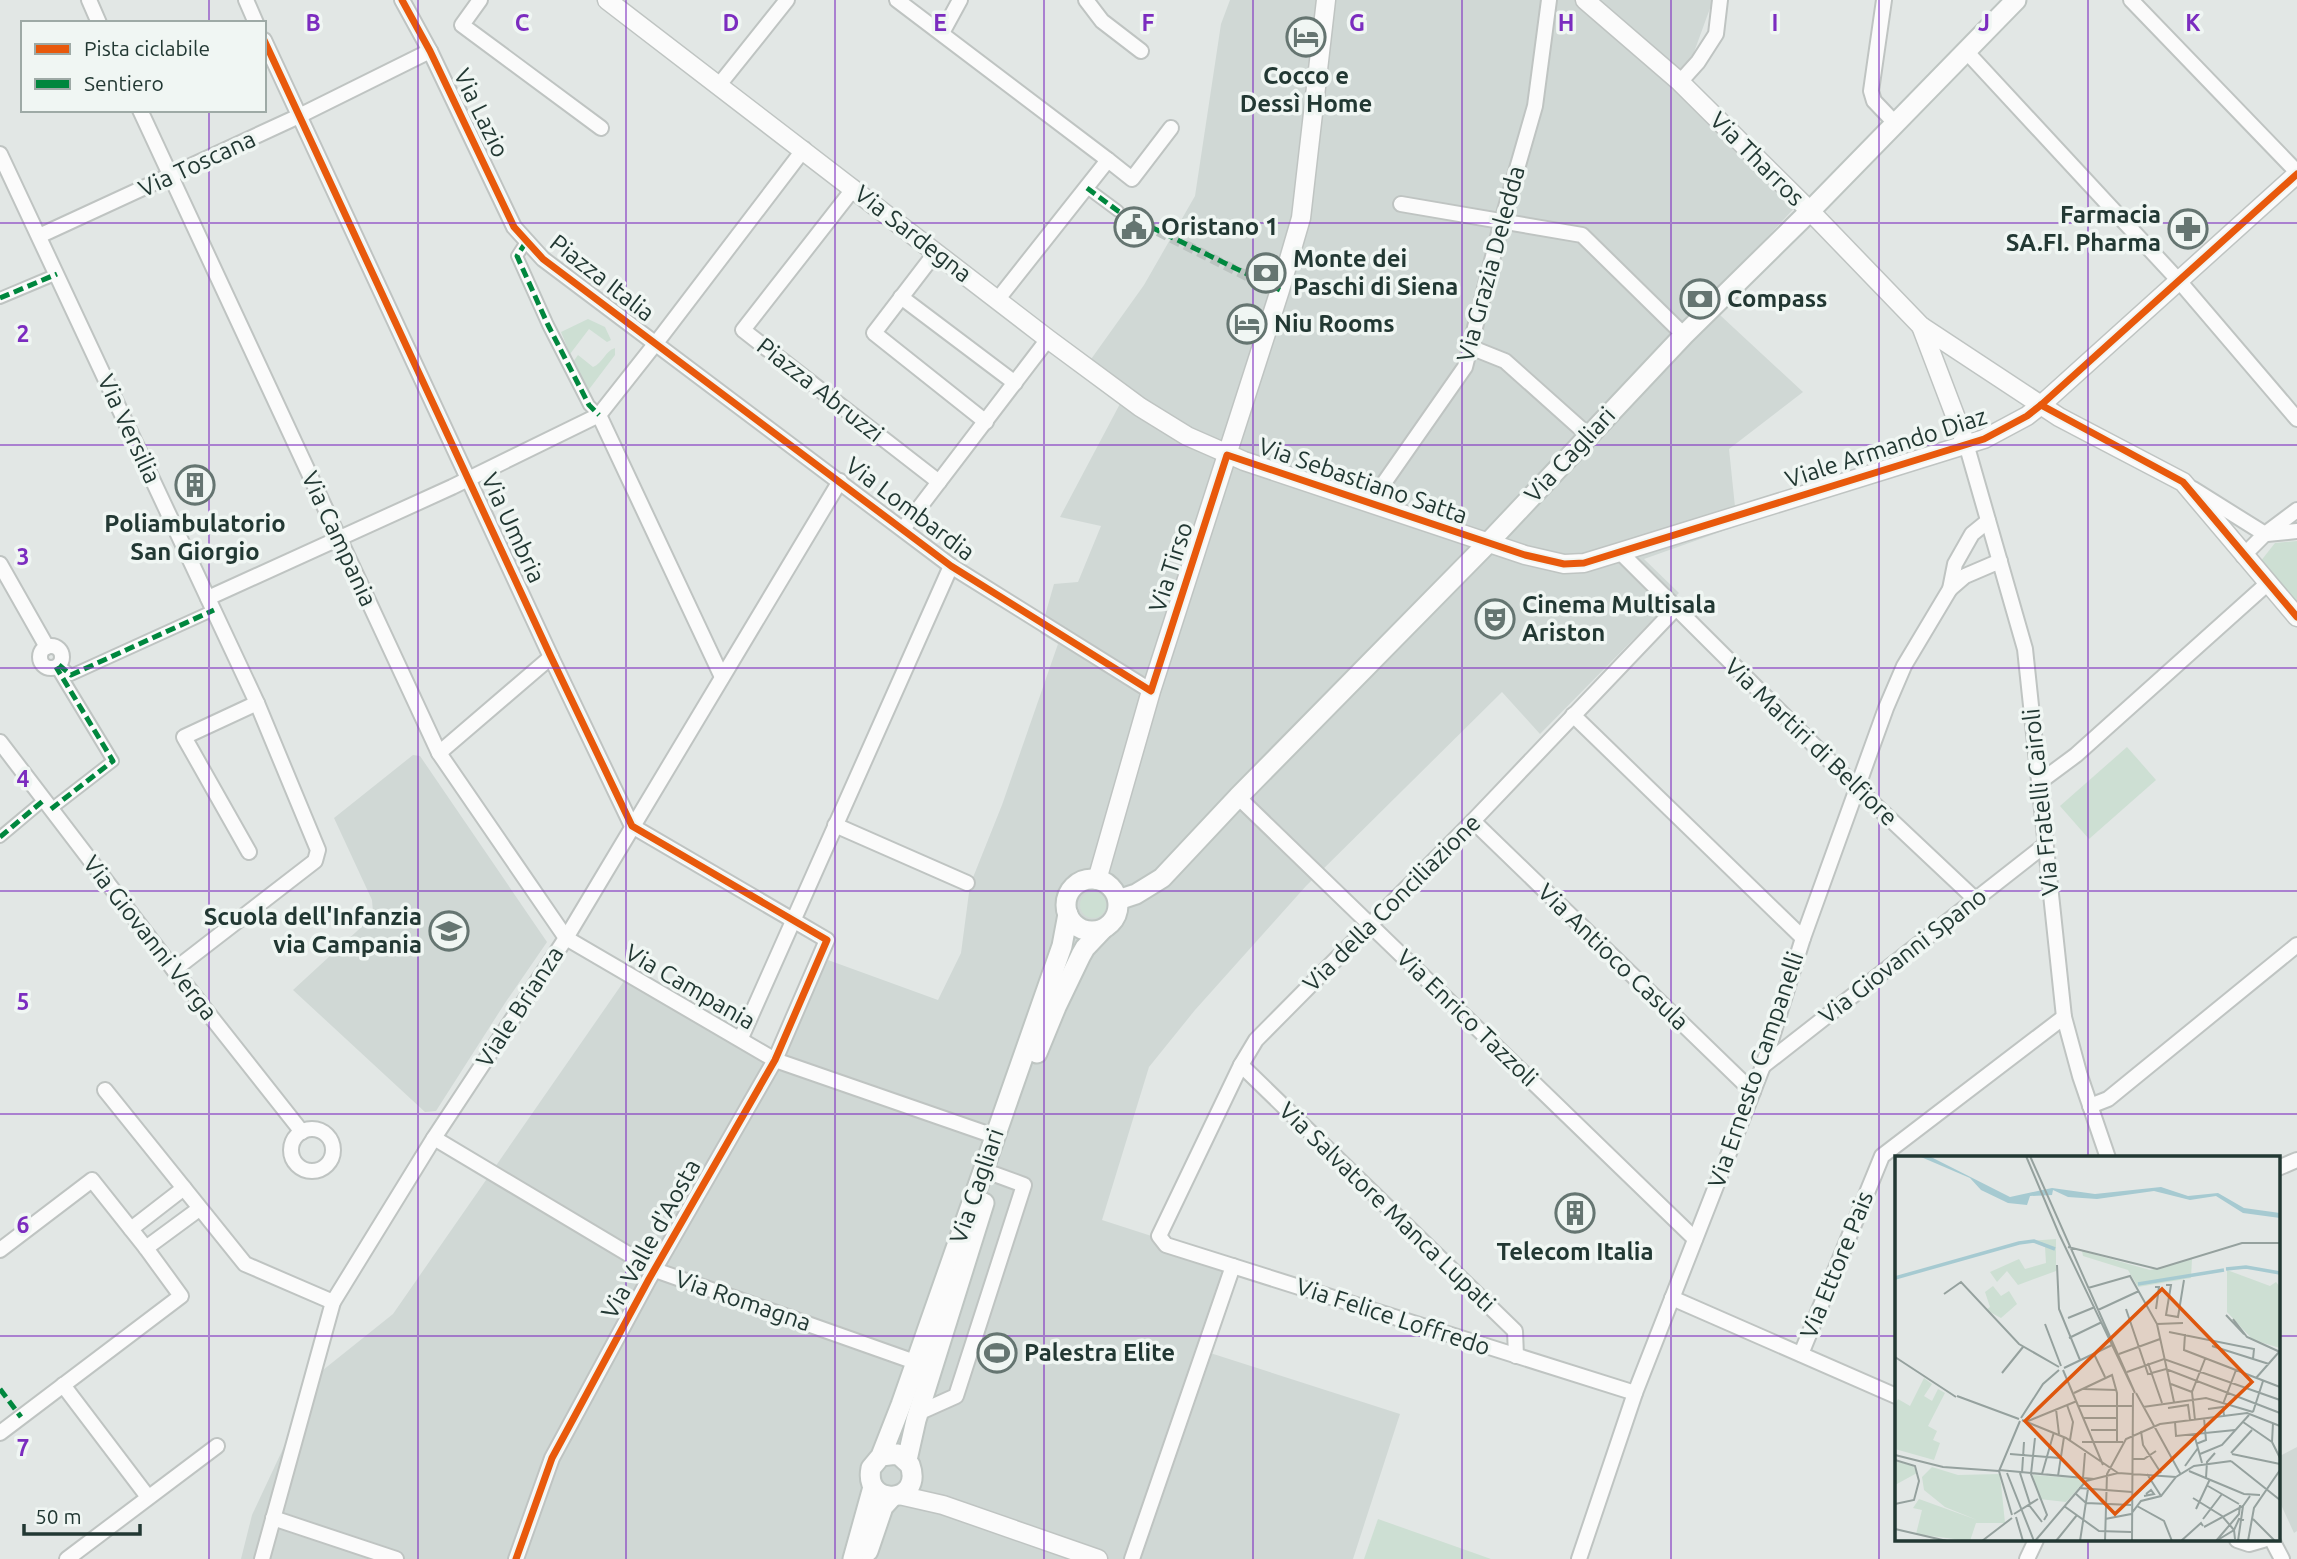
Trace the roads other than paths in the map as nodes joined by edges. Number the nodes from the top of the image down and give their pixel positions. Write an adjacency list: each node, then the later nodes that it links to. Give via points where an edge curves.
1 (89, 0): 17 (street)
2 (246, 0): 18 (street)
3 (402, 0): 22 (street, Via Lazio)
4 (480, 0): 29 (street, via 462,25)
5 (607, 0): 25 (street, Via Sardegna)
6 (787, 0): 25 (street)
7 (897, 0): 19 (street)
8 (960, 0): 19 (street)
9 (1086, 0): 23 (street, via 1102,21)
10 (1326, 0): 64 (street, Via Tirso, via 1301,218 1271,287)
11 (1549, 0): 41 (street, Via Grazia Deledda, via 1535,106)
12 (1585, 0): 24 (street, Via Tharros)
13 (1720, 0): 24 (street, via 1716,34)
14 (1884, 0): 28 (street, via 1871,91 1874,101)
15 (2016, 0): 21 (main road, Via Cagliari)
16 (2131, 0): 34 (street)
17 (98, 21)
18 (255, 21)
19 (942, 33): 33 (street)
20 (266, 44): 27 (street, Via Umbria)
21 (1965, 50): 28 (main road, Via Cagliari); 46 (street)
22 (430, 51): 27 (street, Via Toscana); 43 (street, Via Lazio, via 514,227)
23 (1141, 51)
24 (1680, 82): 40 (street, Via Tharros)
25 (719, 85): 31 (street, Via Sardegna)
26 (141, 112): 35 (street, Via Campania)
27 (299, 116): 35 (street, Via Toscana); 65 (street, Via Umbria)
28 (1895, 123): 40 (main road, Via Cagliari)
29 (601, 128)
30 (1171, 128): 33 (street, via 1132,178)
31 (804, 149): 36 (street, Via Sardegna); 53 (street)
32 (0, 155): 42 (street, Via Versilia)
33 (1108, 160): 37 (street)
34 (2297, 173): 46 (street, Viale Armando Diaz)
35 (171, 177): 42 (street, Via Toscana); 75 (street, Via Campania)
36 (853, 188): 44 (street, Via Sardegna); 67 (street, Piazza Abruzzi, via 743,330)
37 (1087, 188): 39 (street); 49 (street)
38 (1401, 204): 41 (street)
39 (1118, 211)
40 (1810, 211): 50 (street, Via Tharros); 51 (main road, Via Cagliari)
41 (1502, 221): 51 (street, via 1582,234); 54 (street, Via Grazia Deledda)
42 (39, 236): 45 (street, Via Versilia)
43 (526, 242): 53 (street, Piazza Italia); 59 (street, Piazza Italia, via 517,256 589,405)
44 (936, 252): 47 (street); 49 (street, Via Sardegna)
45 (57, 274): 48 (street); 84 (street, Via Versilia)
46 (2180, 282): 58 (street, Viale Armando Diaz); 60 (street)
47 (901, 297): 57 (street); 61 (street, via 874,333)
48 (0, 298)
49 (998, 299): 52 (street, Via Sardegna)
50 (1921, 326): 55 (street, Via Tharros); 56 (street, Via Tharros)
51 (1684, 335): 62 (main road, Via Cagliari)
52 (1048, 339): 57 (street); 64 (street, Via Sardegna, via 1140,407)
53 (656, 344): 59 (street, Piazza Italia); 66 (street, Via Lombardia)
54 (1470, 347): 62 (street, via 1506,361); 69 (street, Via Grazia Deledda, via 1465,368)
55 (1954, 347): 56 (street, via 1939,350); 58 (street, Via Tharros)
56 (1935, 363): 63 (street, Via Tharros)
57 (1015, 383): 61 (street)
58 (2041, 405): 63 (street, Viale Armando Diaz); 68 (street, Via Tharros)
59 (599, 415): 65 (street); 89 (street)
60 (2297, 419)
61 (986, 422): 67 (street)
62 (1588, 436): 76 (main road, Via Cagliari)
63 (1966, 447): 71 (street, Via Fratelli Cairoli); 77 (street, Viale Armando Diaz)
64 (1227, 454): 69 (street, Via Sebastiano Satta); 90 (street, Via Tirso)
65 (470, 478): 75 (street); 87 (street, Via Umbria)
66 (840, 481): 72 (street, Via Lombardia); 89 (street, Viale Brianza)
67 (939, 482): 72 (street)
68 (2183, 482): 74 (street); 78 (street)
69 (1370, 503): 76 (street, Via Sebastiano Satta)
70 (2297, 510): 74 (street)
71 (1988, 521): 79 (street, Via Fratelli Cairoli); 83 (street, Via Ernesto Campanelli, via 1972,534 1955,564)
72 (903, 529): 81 (street, Via Lombardia)
73 (2297, 531): 74 (street)
74 (2265, 534): 78 (street)
75 (339, 539): 84 (street); 94 (street, Via Campania)
76 (1488, 543): 77 (street, Viale Armando Diaz, via 1564,564); 97 (main road, Via Cagliari)
77 (1620, 552): 85 (street, Via Martiri di Belfiore)
78 (2243, 556): 82 (street)
79 (2000, 561): 83 (street, Via Ernesto Campanelli, via 1965,576); 95 (street, Via Fratelli Cairoli, via 2025,649)
80 (0, 564): 88 (street, via 47,647 40,655 41,662 49,668)
81 (951, 566): 90 (street, Via Lombardia); 100 (street)
82 (2268, 583): 86 (street); 95 (street)
83 (1950, 589): 96 (street, Via Ernesto Campanelli, via 1904,666)
84 (211, 604): 88 (street, via 71,675); 91 (street, Via Versilia)
85 (1675, 609): 92 (street, Via della Conciliazione); 96 (street, Via Martiri di Belfiore)
86 (2297, 617)
87 (551, 657): 94 (street); 101 (street, Via Umbria)
88 (57, 666): 98 (street, via 113,761)
89 (722, 677): 101 (street, Viale Brianza)
90 (1151, 691): 105 (street, Via Tirso)
91 (257, 703): 104 (street, via 184,737); 116 (street, Via Versilia, via 318,855)
92 (1573, 715): 99 (street, Via della Conciliazione); 114 (street)
93 (0, 742): 98 (street, Via Giovanni Verga)
94 (439, 754): 113 (street, Via Campania)
95 (2041, 781): 103 (street, Via Fratelli Cairoli)
96 (1856, 787): 108 (street, Via Martiri di Belfiore); 114 (street, Via Ernesto Campanelli)
97 (1238, 797): 107 (main road, Via Cagliari, via 1162,878); 111 (street, Via Enrico Tazzoli)
98 (48, 804): 102 (street); 116 (street, Via Giovanni Verga)
99 (1473, 821): 111 (street, Via della Conciliazione); 123 (street, Via Antioco Casula)
100 (835, 825): 106 (street); 110 (street)
101 (632, 826): 110 (street); 113 (street, Viale Brianza)
102 (0, 837)
103 (2045, 845): 108 (street, Via Giovanni Spano); 117 (street, Via Fratelli Cairoli)
104 (248, 852)
105 (1097, 880): 107 (main road, via 1110,887); 109 (main road, via 1074,887 1067,900)
106 (967, 883)
107 (1118, 900): 112 (main road, via 1116,915)
108 (1975, 900): 121 (street, Via Giovanni Spano)
109 (1068, 914): 112 (main road, via 1072,922 1087,930); 126 (main road, Via Cagliari, via 1062,946)
110 (793, 920): 118 (street); 119 (street, Via Valle d'Aosta, via 827,940)
111 (1370, 925): 120 (street, Via della Conciliazione, via 1256,1040); 136 (street, Via Enrico Tazzoli)
112 (1104, 929): 131 (main road, Via Cagliari, via 1084,948 1056,1007)
113 (566, 938): 118 (street, Via Campania); 127 (street, Viale Brianza)
114 (1803, 938): 121 (street, Via Ernesto Campanelli)
115 (2296, 947): 124 (street, via 2108,1099)
116 (174, 971): 125 (street, Via Giovanni Verga)
117 (2064, 1017): 124 (street, Via Fratelli Cairoli); 143 (street, Via Ettore Pais, via 1882,1156)
118 (741, 1038): 119 (street, Via Campania)
119 (775, 1060): 126 (street, Via Campania); 140 (street, Via Valle d'Aosta)
120 (1241, 1065): 135 (street, Via della Conciliazione); 144 (street, Via Salvatore Manca Lupati, via 1515,1331)
121 (1763, 1066): 123 (street, Via Ernesto Campanelli)
122 (106, 1090): 132 (street)
123 (1752, 1092): 136 (street, Via Ernesto Campanelli)
124 (2090, 1106): 128 (street, Via Fratelli Cairoli)
125 (302, 1132)
126 (994, 1136): 145 (main road, Via Cagliari)
127 (434, 1138): 140 (street, Via Romagna); 142 (street, Viale Brianza)
128 (2107, 1156)
129 (2297, 1160): 130 (street)
130 (2280, 1166)
131 (994, 1174): 149 (main road, Via Cagliari); 149 (street, via 1024,1185 956,1395)
132 (184, 1188): 133 (street); 134 (street)
133 (199, 1209): 137 (street); 142 (street, via 245,1264)
134 (131, 1229): 137 (street); 138 (street, via 92,1180)
135 (1160, 1232): 139 (street, Via Felice Loffredo, via 1166,1245)
136 (1695, 1239): 141 (street, Via Ernesto Campanelli)
137 (146, 1248): 146 (street, via 181,1296)
138 (0, 1250)
139 (1233, 1266): 144 (street, Via Felice Loffredo); 168 (street)
140 (655, 1270): 145 (street, Via Romagna); 164 (street, Via Valle d'Aosta, via 552,1458)
141 (1672, 1298): 143 (street); 147 (street, Via Ernesto Campanelli)
142 (333, 1302): 158 (street, Viale Brianza)
143 (1801, 1353): 148 (street)
144 (1516, 1356): 147 (street, Via Felice Loffredo)
145 (915, 1362): 152 (main road, Via Cagliari)
146 (63, 1385): 150 (street); 156 (street)
147 (1635, 1393): 169 (street, Via Ernesto Campanelli)
148 (1895, 1396)
149 (918, 1413): 153 (main road, Via Cagliari)
150 (0, 1433)
151 (216, 1446): 156 (street)
152 (881, 1456): 153 (main road, via 892,1453); 154 (main road, Via Cagliari, via 870,1468)
153 (909, 1465): 155 (main road, Via Cagliari, via 910,1485); 157 (street)
154 (873, 1487): 155 (main road); 165 (main road, Via Cagliari)
155 (895, 1496): 157 (street); 166 (main road, Via Cagliari, via 883,1507)
156 (148, 1497): 161 (street)
157 (935, 1502): 167 (street)
158 (273, 1518): 162 (street, Viale Brianza); 163 (street)
159 (2035, 1542): 170 (street)
160 (2273, 1542): 171 (street)
161 (67, 1559)
162 (262, 1559)
163 (396, 1559)
164 (516, 1559)
165 (853, 1559)
166 (866, 1559)
167 (1098, 1559)
168 (1132, 1559)
169 (1579, 1559)
170 (2027, 1559)
171 (2281, 1559)

